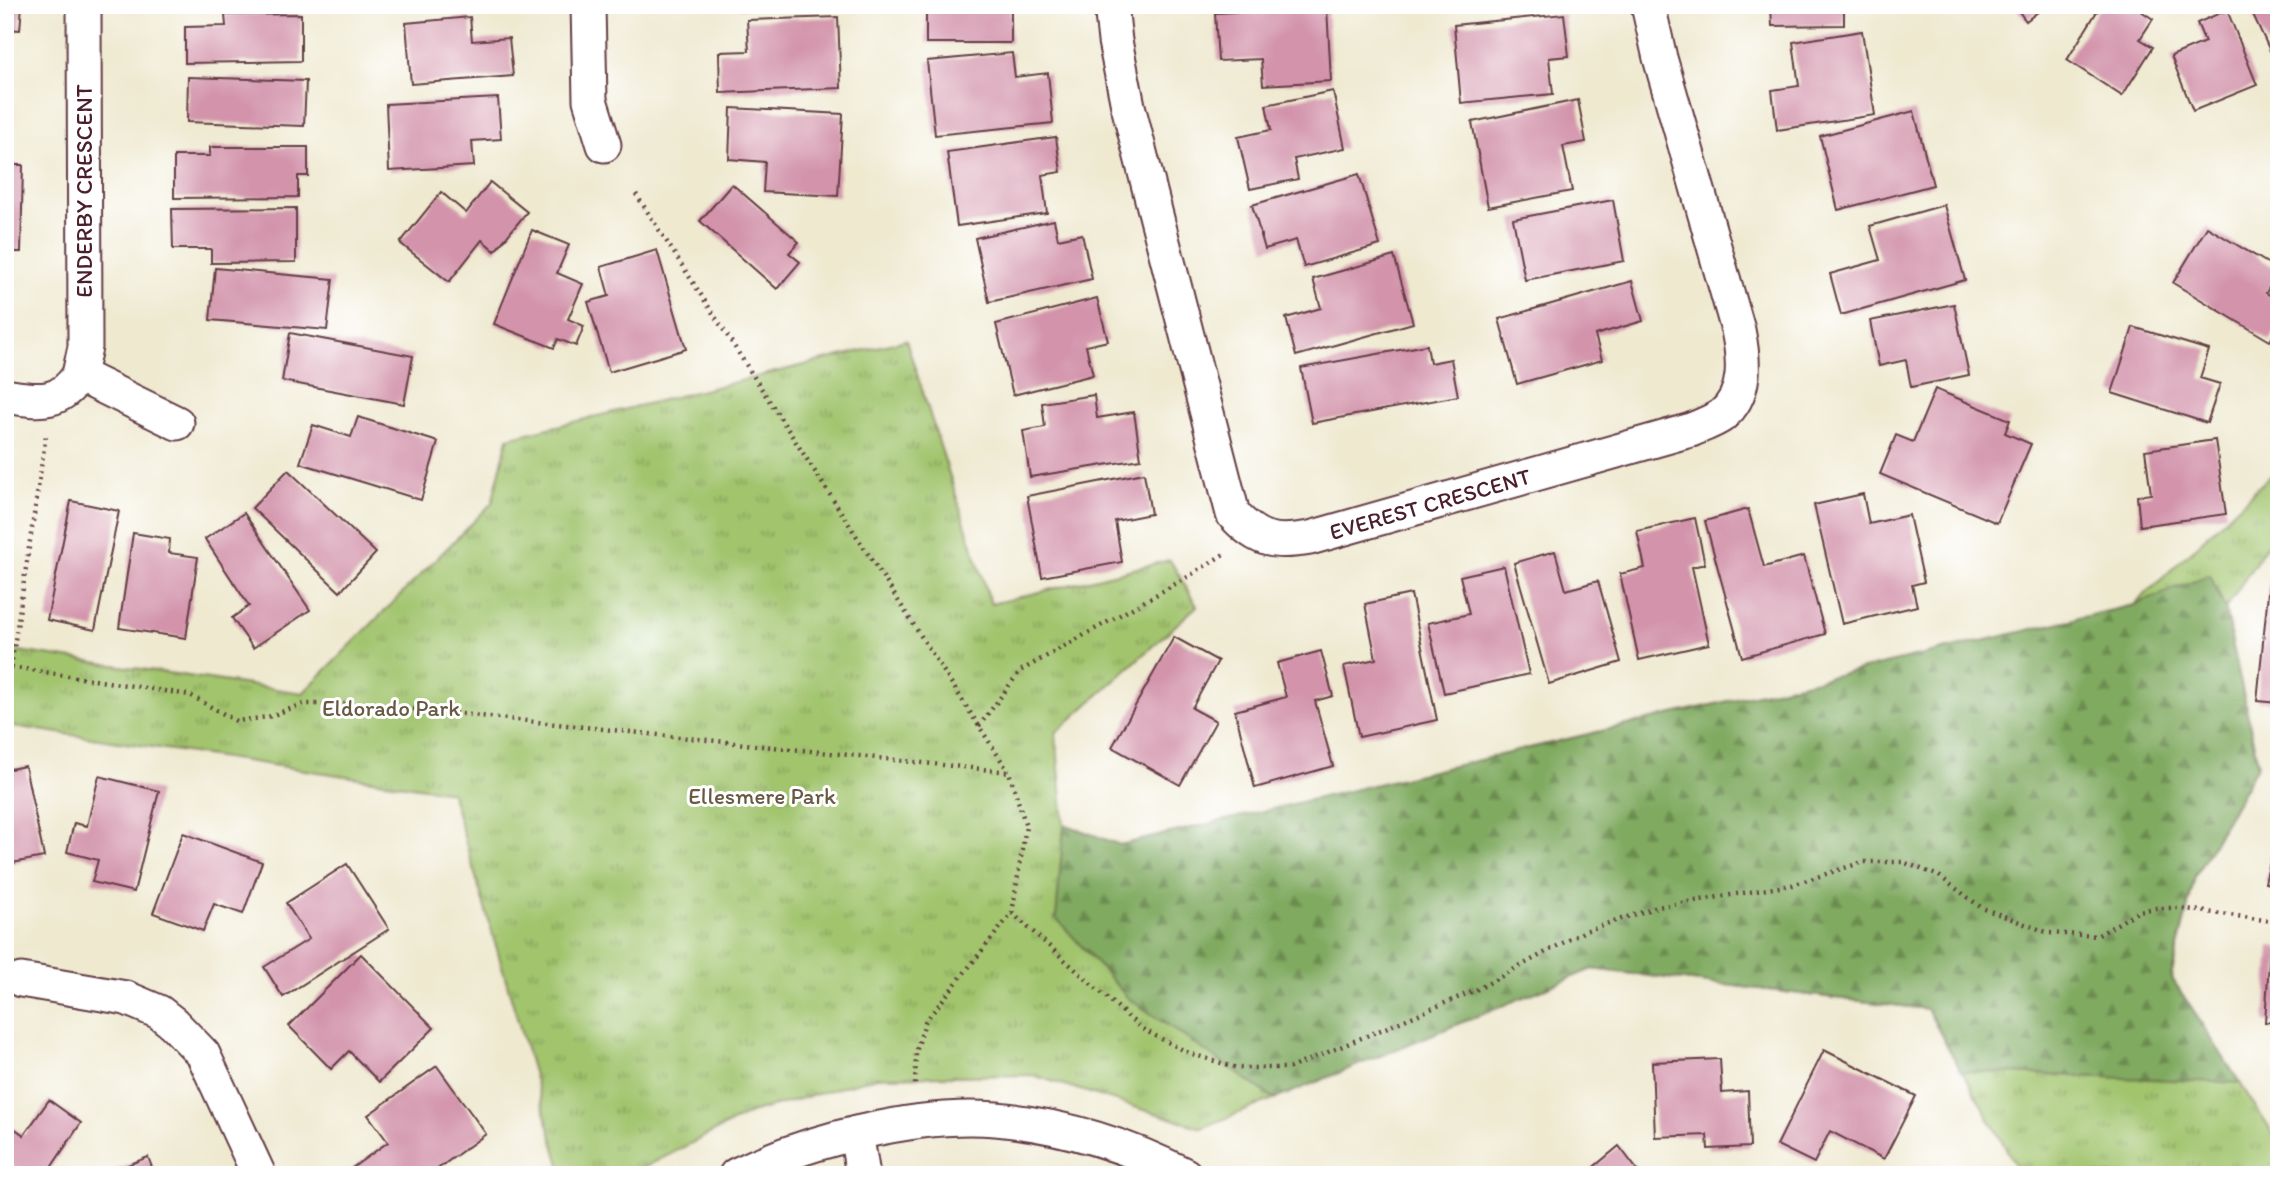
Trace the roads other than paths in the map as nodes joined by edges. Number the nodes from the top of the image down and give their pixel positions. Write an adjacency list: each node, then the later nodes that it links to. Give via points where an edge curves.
1 (84, 5): 6 (street, ENDERBY CRESCENT, via 85,347)
2 (588, 5): 5 (street, via 590,100)
3 (1111, 5): 4 (street, EVEREST CRESCENT, via 1128,106 1233,514 1263,539 1276,542 1310,538 1691,430 1728,409 1738,391 1743,355)
4 (1648, 5)
5 (604, 145)
6 (79, 375): 7 (street, via 66,392 54,398); 8 (street)
7 (5, 396)
8 (177, 423)
9 (21, 981): 11 (street, via 126,998 173,1023 203,1054)
10 (856, 1133): 12 (street); 13 (street); 14 (street, via 925,1121 996,1119 1094,1139)
11 (258, 1175)
12 (736, 1175)
13 (863, 1175)
14 (1185, 1175)

